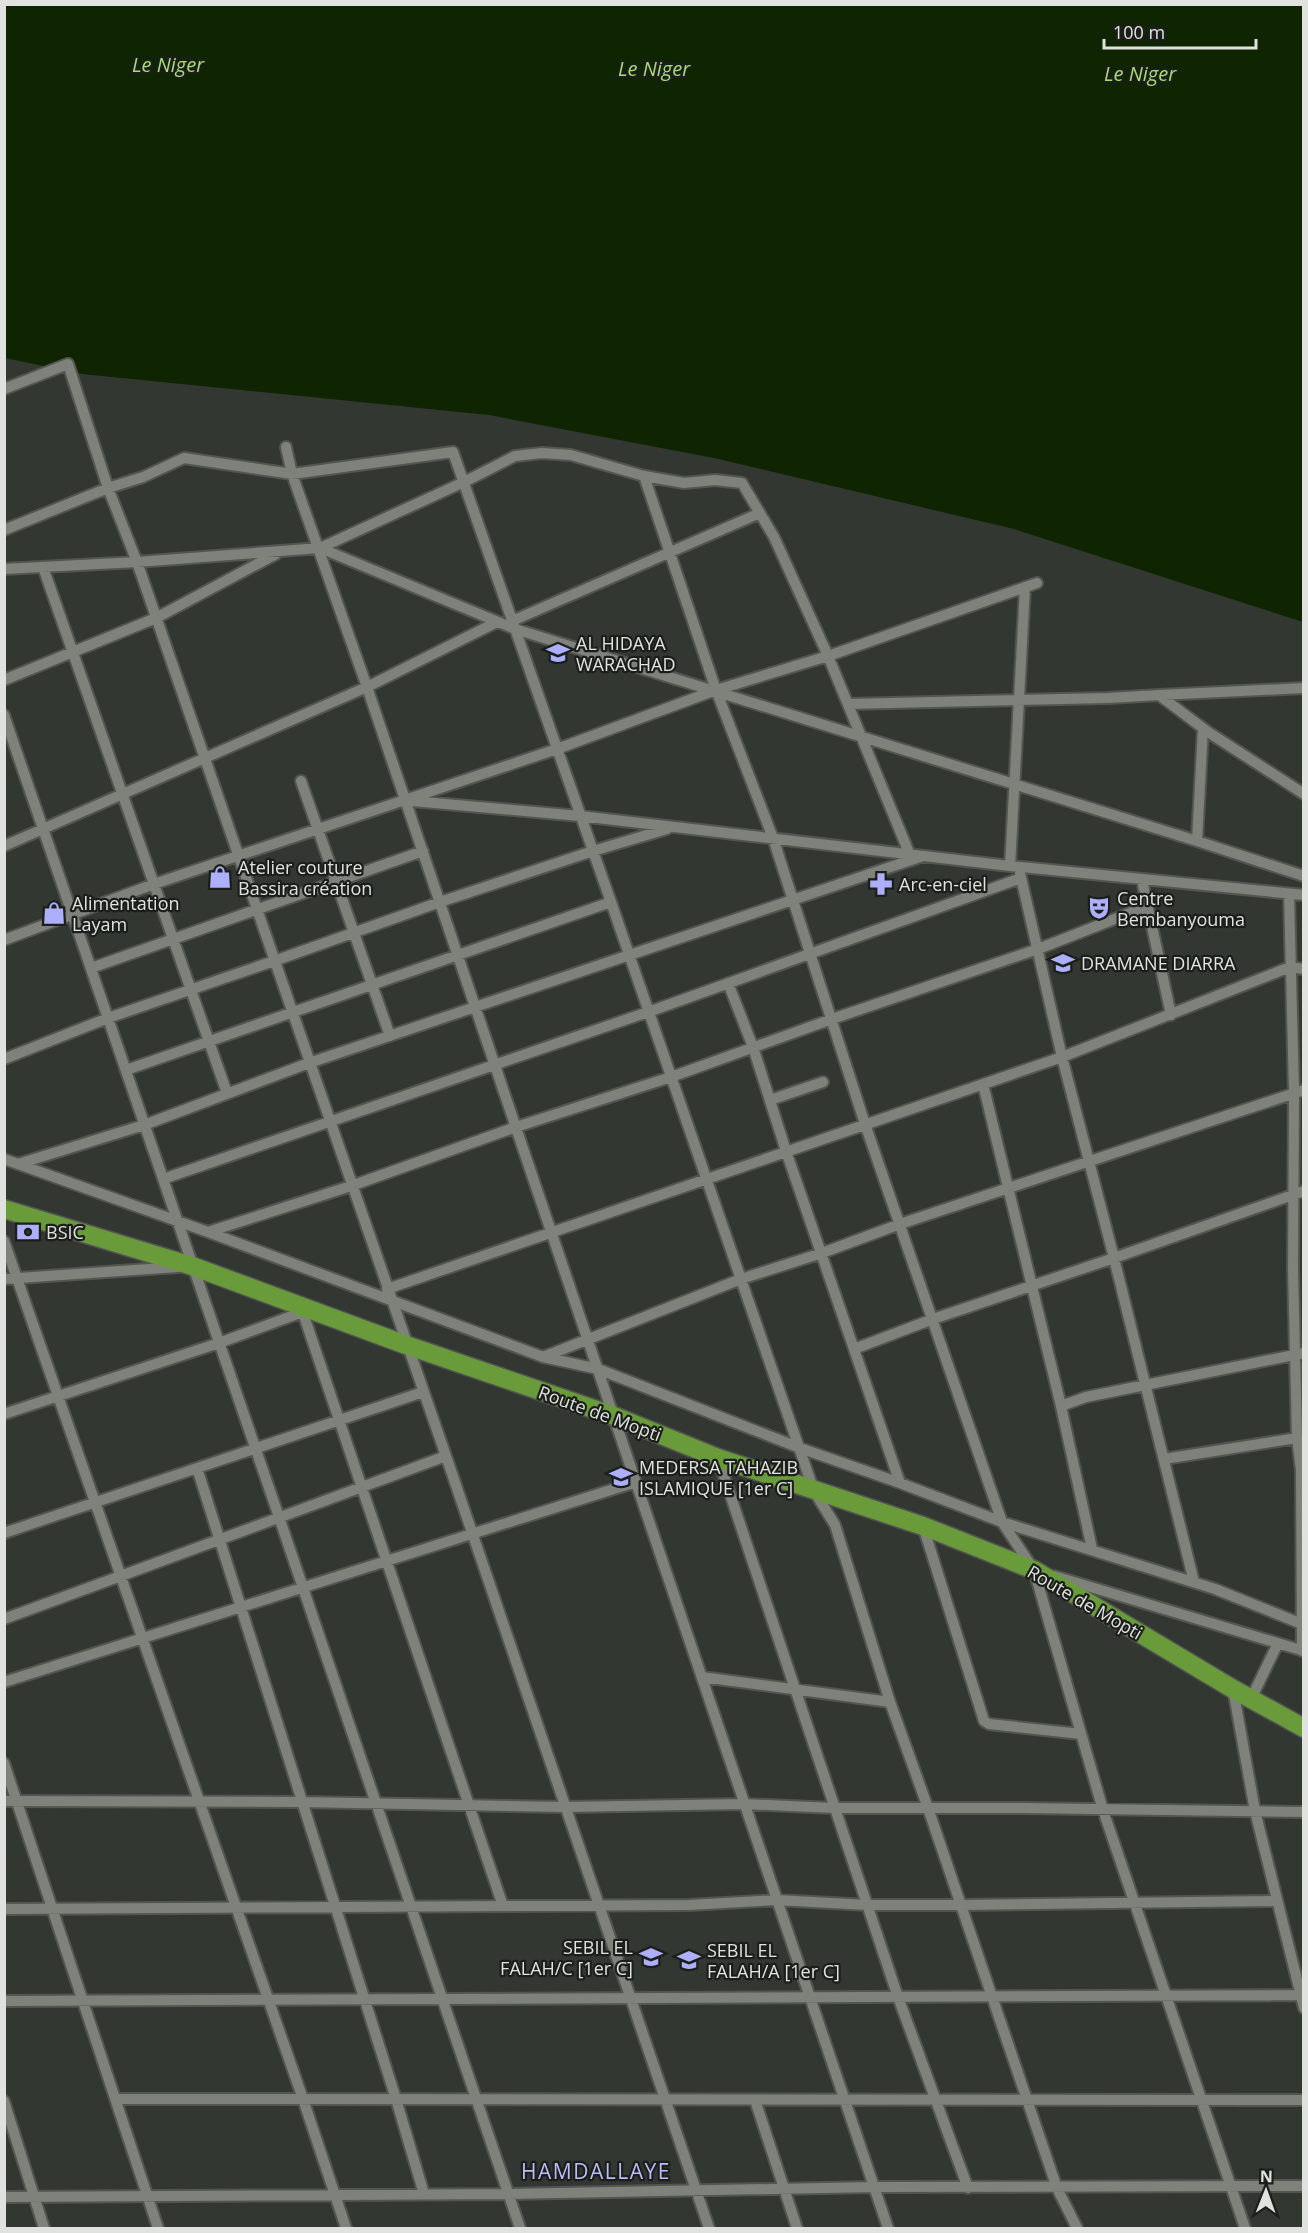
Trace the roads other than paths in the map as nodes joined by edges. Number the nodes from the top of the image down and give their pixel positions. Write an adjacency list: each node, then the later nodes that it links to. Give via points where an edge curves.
1 (4, 389): 6 (street, via 69,364)
2 (286, 447): 3 (street)
3 (292, 474): 5 (street, via 453,452); 6 (street, via 184,458); 9 (street)
4 (644, 476): 5 (street, via 571,455 542,453 515,456); 7 (street, via 684,483 742,483); 11 (street)
5 (464, 482): 9 (street); 19 (street)
6 (108, 488): 8 (street); 12 (street)
7 (759, 513): 11 (street); 21 (street, via 774,537)
8 (4, 531)
9 (320, 549): 10 (street); 18 (street); 23 (street)
10 (278, 553): 12 (street); 17 (street)
11 (669, 553): 19 (street); 25 (street)
12 (137, 562): 13 (street); 17 (street)
13 (43, 567): 14 (street); 20 (street)
14 (4, 568)
15 (1037, 583): 16 (street)
16 (1025, 587): 21 (street); 27 (street)
17 (156, 618): 20 (street); 33 (street)
18 (497, 622): 19 (street); 23 (street)
19 (514, 625): 25 (street); 32 (street)
20 (73, 652): 22 (street); 36 (street)
21 (828, 656): 25 (street); 28 (street)
22 (4, 680)
23 (367, 687): 33 (street); 38 (street)
24 (1304, 688): 26 (street)
25 (716, 690): 31 (street); 32 (street); 43 (street)
26 (1159, 695): 27 (street); 30 (street)
27 (1020, 699): 28 (street); 35 (street)
28 (848, 704): 31 (street)
29 (4, 715): 41 (street)
30 (1203, 728): 37 (street); 44 (street)
31 (861, 736): 35 (street); 48 (street)
32 (557, 749): 38 (street); 39 (street)
33 (205, 759): 36 (street); 49 (street)
34 (301, 781): 42 (street)
35 (1013, 783): 44 (street); 51 (street)
36 (123, 794): 41 (street); 55 (street)
37 (1304, 794)
38 (405, 800): 39 (street); 42 (street); 47 (street)
39 (580, 816): 40 (street); 46 (street)
40 (673, 827): 43 (street); 46 (street)
41 (43, 829): 45 (street); 63 (street)
42 (318, 830): 49 (street); 54 (street)
43 (773, 838): 48 (street); 58 (street)
44 (1197, 841): 52 (street)
45 (4, 846)
46 (593, 850): 59 (street); 60 (street)
47 (423, 851): 54 (street); 59 (street)
48 (910, 855): 50 (street)
49 (238, 856): 55 (street); 62 (street)
50 (923, 856): 51 (street); 58 (street)
51 (1017, 870): 53 (street); 67 (street); 68 (street)
52 (1304, 876)
53 (1142, 880): 56 (street); 61 (street)
54 (336, 882): 62 (street); 64 (street)
55 (154, 884): 63 (street); 65 (street)
56 (1288, 894): 57 (street); 73 (street)
57 (1304, 895)
58 (792, 899): 68 (street); 70 (street)
59 (440, 902): 64 (street); 69 (street)
60 (611, 902): 69 (street); 70 (street)
61 (1148, 906): 67 (street); 81 (street)
62 (256, 910): 65 (street); 71 (street)
63 (72, 914): 66 (street); 72 (street)
64 (354, 933): 71 (street); 76 (street)
65 (173, 938): 72 (street); 77 (street)
66 (4, 940)
67 (1038, 949): 83 (street); 87 (street)
68 (811, 952): 75 (street); 83 (street)
69 (457, 954): 76 (street); 78 (street)
70 (629, 957): 78 (street); 80 (street)
71 (274, 962): 77 (street); 79 (street)
72 (91, 968): 82 (street)
73 (1290, 968): 74 (street); 81 (street); 95 (street)
74 (1304, 969)
75 (728, 983): 80 (street); 86 (street)
76 (372, 984): 79 (street); 84 (street)
77 (191, 989): 82 (street); 85 (street)
78 (475, 1007): 84 (street); 90 (street)
79 (291, 1011): 85 (street); 89 (street)
80 (648, 1012): 90 (street); 92 (street)
81 (1171, 1015): 87 (street)
82 (108, 1018): 88 (street); 91 (street)
83 (832, 1019): 86 (street); 99 (street)
84 (390, 1036): 89 (street)
85 (208, 1040): 91 (street); 96 (street)
86 (753, 1047): 92 (street); 97 (street)
87 (1062, 1057): 94 (street); 104 (street)
88 (4, 1059)
89 (309, 1063): 96 (street); 98 (street)
90 (495, 1064): 98 (street); 101 (street)
91 (126, 1070): 100 (street)
92 (671, 1077): 101 (street); 106 (street)
93 (823, 1082): 97 (street)
94 (983, 1084): 99 (street); 109 (street)
95 (1299, 1091): 104 (street); 110 (street)
96 (227, 1093): 100 (street)
97 (770, 1100): 102 (street)
98 (330, 1123): 107 (street); 108 (street)
99 (865, 1124): 102 (street); 113 (street)
100 (144, 1125): 105 (street); 107 (street)
101 (516, 1127): 108 (street); 114 (street)
102 (786, 1151): 106 (street); 117 (street)
103 (4, 1159): 105 (street)
104 (1088, 1161): 109 (street); 118 (street)
105 (18, 1164): 112 (street)
106 (706, 1178): 114 (street); 123 (street)
107 (163, 1179): 112 (street)
108 (351, 1186): 115 (street); 125 (street)
109 (1007, 1188): 113 (street); 124 (street)
110 (1299, 1193): 118 (street); 120 (street)
111 (4, 1209): 119 (highway, Route de Mopti)
112 (177, 1221): 115 (street); 119 (street)
113 (900, 1224): 117 (street); 127 (street)
114 (551, 1231): 125 (street); 128 (street)
115 (208, 1232): 125 (street)
116 (4, 1241): 121 (street)
117 (822, 1253): 123 (street); 131 (street)
118 (1114, 1258): 124 (street); 135 (street)
119 (192, 1266): 121 (street); 126 (highway, Route de Mopti); 129 (street)
120 (1298, 1267): 132 (street)
121 (17, 1277): 122 (street); 137 (street)
122 (4, 1279)
123 (741, 1279): 128 (street); 144 (street)
124 (1031, 1287): 127 (street); 138 (street)
125 (388, 1294): 130 (street); 133 (street)
126 (306, 1311): 129 (street); 130 (highway, Route de Mopti); 141 (street)
127 (933, 1319): 131 (street); 157 (street)
128 (588, 1339): 133 (street); 134 (street)
129 (219, 1343): 137 (street); 145 (street)
130 (406, 1345): 136 (street); 140 (highway, Route de Mopti)
131 (854, 1348): 152 (street)
132 (1300, 1354): 135 (street); 142 (street)
133 (543, 1357): 134 (street)
134 (598, 1369): 140 (street); 144 (street)
135 (1145, 1386): 138 (street); 148 (street)
136 (423, 1392): 141 (street); 146 (street)
137 (58, 1396): 139 (street); 155 (street)
138 (1060, 1406): 162 (street)
139 (4, 1414)
140 (614, 1416): 147 (highway, Route de Mopti); 151 (street)
141 (339, 1420): 145 (street); 153 (street)
142 (1301, 1422): 143 (street)
143 (1298, 1438): 148 (street); 150 (street)
144 (800, 1448): 152 (street); 154 (street)
145 (255, 1449): 149 (street); 156 (street)
146 (446, 1456): 153 (street); 160 (street)
147 (718, 1458): 154 (highway, Route de Mopti); 177 (street)
148 (1164, 1459): 166 (street)
149 (197, 1468): 155 (street); 161 (street)
150 (1302, 1470): 170 (street)
151 (636, 1482): 160 (street); 174 (street)
152 (900, 1483): 157 (street)
153 (363, 1487): 156 (street); 163 (street)
154 (814, 1491): 158 (highway, Route de Mopti); 179 (street, via 835,1525)
155 (95, 1502): 159 (street); 165 (street)
156 (279, 1517): 161 (street); 167 (street)
157 (1002, 1522): 162 (street); 164 (street)
158 (923, 1526): 164 (highway, Route de Mopti); 181 (street, via 984,1721 989,1725)
159 (4, 1533)
160 (471, 1534): 163 (street); 190 (street)
161 (220, 1540): 165 (street); 168 (street)
162 (1092, 1549): 166 (street)
163 (387, 1561): 167 (street); 189 (street)
164 (1034, 1570): 172 (street); 176 (highway, Route de Mopti); 181 (street)
165 (122, 1576): 169 (street); 171 (street)
166 (1194, 1582): 170 (street)
167 (302, 1588): 168 (street); 187 (street)
168 (240, 1607): 171 (street); 185 (street)
169 (4, 1619)
170 (1302, 1624): 173 (street)
171 (143, 1638): 175 (street); 186 (street)
172 (1278, 1643): 173 (street); 178 (street)
173 (1303, 1651)
174 (702, 1677): 177 (street); 188 (street)
175 (4, 1682)
176 (1233, 1689): 178 (highway, Route de Mopti); 194 (street)
177 (794, 1690): 179 (street); 191 (street)
178 (1251, 1699): 180 (highway, Route de Mopti)
179 (890, 1702): 192 (street)
180 (1304, 1728)
181 (1082, 1734): 193 (street)
182 (4, 1763): 184 (street)
183 (4, 1801): 184 (street)
184 (16, 1801): 186 (street); 206 (street)
185 (302, 1802): 186 (street); 187 (street); 204 (street)
186 (200, 1803): 203 (street)
187 (376, 1803): 189 (street); 205 (street)
188 (744, 1804): 190 (street); 191 (street); 196 (street)
189 (469, 1805): 190 (street); 202 (street)
190 (565, 1807): 199 (street)
191 (834, 1808): 192 (street); 200 (street)
192 (928, 1809): 193 (street); 201 (street)
193 (1103, 1810): 194 (street); 198 (street)
194 (1255, 1811): 195 (street); 197 (street)
195 (1304, 1812)
196 (777, 1900): 199 (street); 200 (street); 211 (street)
197 (1277, 1901): 198 (street); 208 (street)
198 (1134, 1903): 201 (street); 210 (street)
199 (599, 1905): 202 (street); 213 (street)
200 (867, 1905): 201 (street); 212 (street)
201 (961, 1905): 209 (street)
202 (503, 1906): 205 (street)
203 (236, 1907): 204 (street); 206 (street); 214 (street)
204 (335, 1907): 205 (street); 215 (street)
205 (411, 1907): 216 (street)
206 (52, 1908): 207 (street); 217 (street)
207 (4, 1909)
208 (1302, 1995): 210 (street); 219 (street)
209 (992, 1996): 210 (street); 212 (street); 228 (street)
210 (1165, 1996): 229 (street)
211 (809, 1997): 212 (street); 213 (street); 226 (street)
212 (898, 1997): 227 (street)
213 (631, 1998): 216 (street); 224 (street)
214 (268, 1999): 215 (street); 217 (street); 221 (street)
215 (364, 1999): 216 (street); 222 (street)
216 (443, 1999): 223 (street)
217 (83, 2000): 218 (street); 220 (street)
218 (4, 2001)
219 (1304, 2008)
220 (116, 2099): 221 (street); 243 (street)
221 (303, 2099): 222 (street); 239 (street)
222 (396, 2099): 223 (street); 240 (street)
223 (477, 2099): 224 (street); 241 (street)
224 (666, 2100): 225 (street); 238 (street)
225 (754, 2100): 226 (street); 235 (street)
226 (844, 2100): 227 (street); 232 (street)
227 (935, 2100): 228 (street); 236 (street)
228 (1028, 2100): 229 (street); 237 (street)
229 (1202, 2100): 230 (street); 233 (street)
230 (1304, 2100)
231 (4, 2101): 242 (street)
232 (874, 2187): 235 (street); 236 (street); 251 (street)
233 (1230, 2187): 234 (street); 237 (street); 253 (street)
234 (1304, 2187)
235 (782, 2188): 238 (street); 250 (street)
236 (968, 2188): 237 (street)
237 (1057, 2188): 252 (street)
238 (695, 2190): 241 (street); 249 (street)
239 (334, 2194): 240 (street); 243 (street); 247 (street)
240 (424, 2194): 241 (street)
241 (507, 2194): 248 (street)
242 (34, 2196): 243 (street); 244 (street); 245 (street)
243 (147, 2196): 246 (street)
244 (4, 2197)
245 (44, 2229)
246 (158, 2229)
247 (346, 2229)
248 (520, 2229)
249 (709, 2229)
250 (797, 2229)
251 (888, 2229)
252 (1077, 2229)
253 (1245, 2229)

